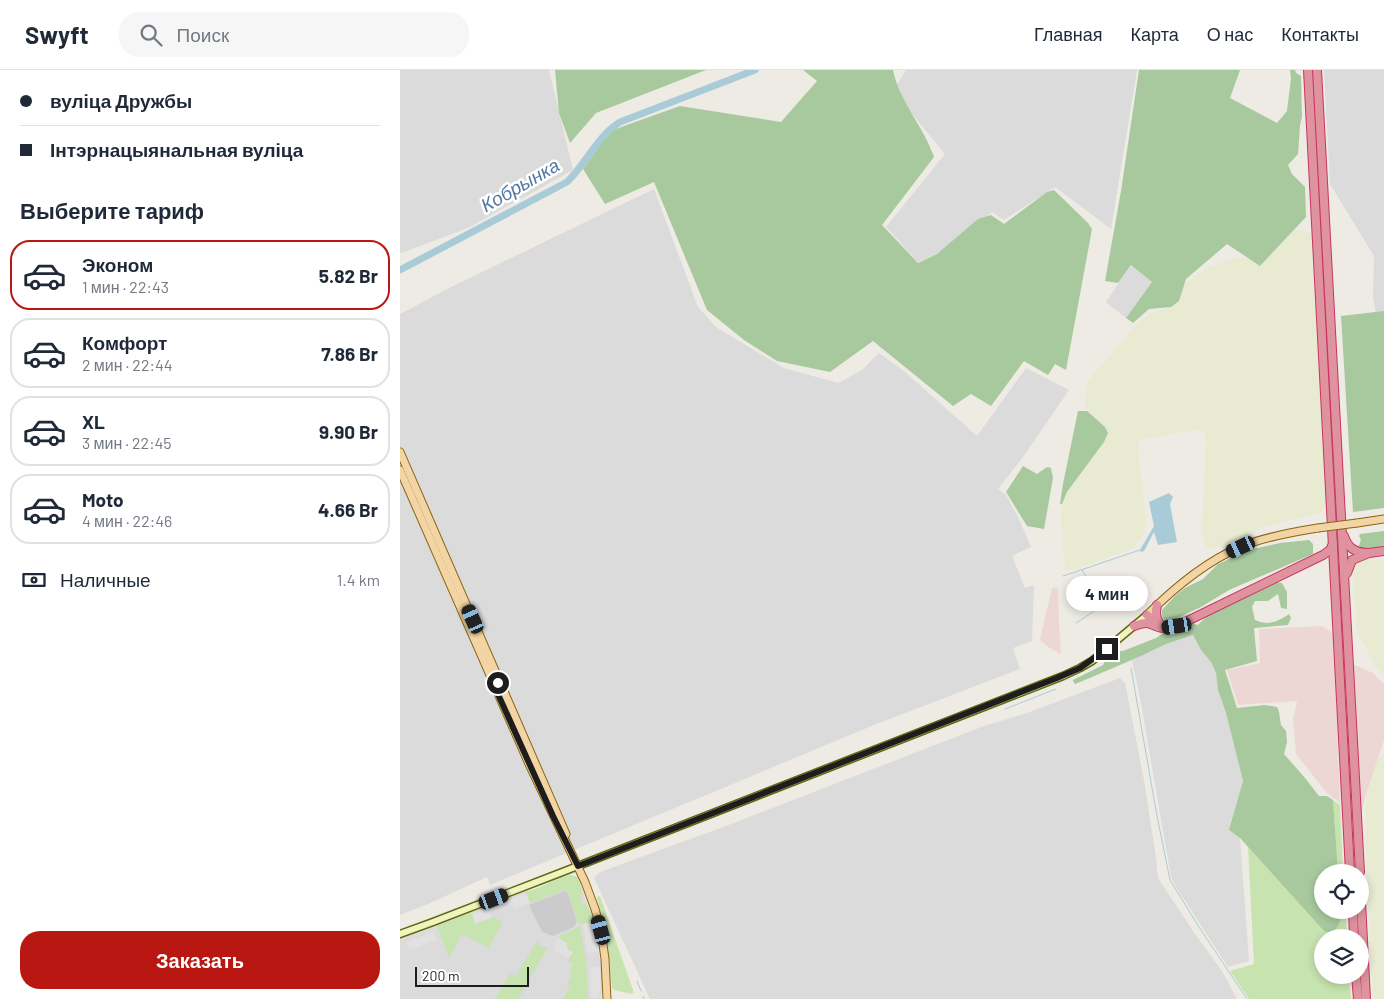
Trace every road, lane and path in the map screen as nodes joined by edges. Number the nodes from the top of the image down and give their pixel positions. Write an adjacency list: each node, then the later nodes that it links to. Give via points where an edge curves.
1 (1308, 70): 7 (highway)
2 (1317, 70): 6 (highway)
3 (400, 452): 4 (main road)
4 (402, 468): 8 (main road)
5 (1384, 519): 14 (main road, bridge, via 1270,537 1241,547 1202,568)
6 (1342, 530): 10 (highway, via 1350,548); 13 (highway)
7 (1333, 542): 11 (highway, via 1327,553); 12 (highway)
8 (438, 547): 18 (main road, via 457,584); 18 (main road, via 475,641)
9 (1384, 551): 10 (highway)
10 (1368, 553): 13 (highway, via 1352,560)
11 (1312, 561): 12 (highway, via 1329,562); 17 (highway, via 1177,626)
12 (1334, 570): 19 (highway)
13 (1345, 580): 20 (highway)
14 (1158, 604): 15 (main road); 17 (highway, via 1155,612 1159,624)
15 (1147, 615): 16 (main road); 17 (highway)
16 (1134, 626): 17 (highway, via 1144,622); 21 (main road, via 1080,668 1057,678)
17 (1165, 628)
18 (496, 680): 21 (main road, via 554,820); 21 (main road, via 515,714)
19 (1350, 864)
20 (1360, 864)
21 (578, 866): 23 (main road); 25 (main road, via 601,930)
22 (1362, 919): 27 (highway)
23 (400, 934)
24 (1357, 984): 26 (highway)
25 (607, 999)
26 (1358, 999)
27 (1366, 999)

